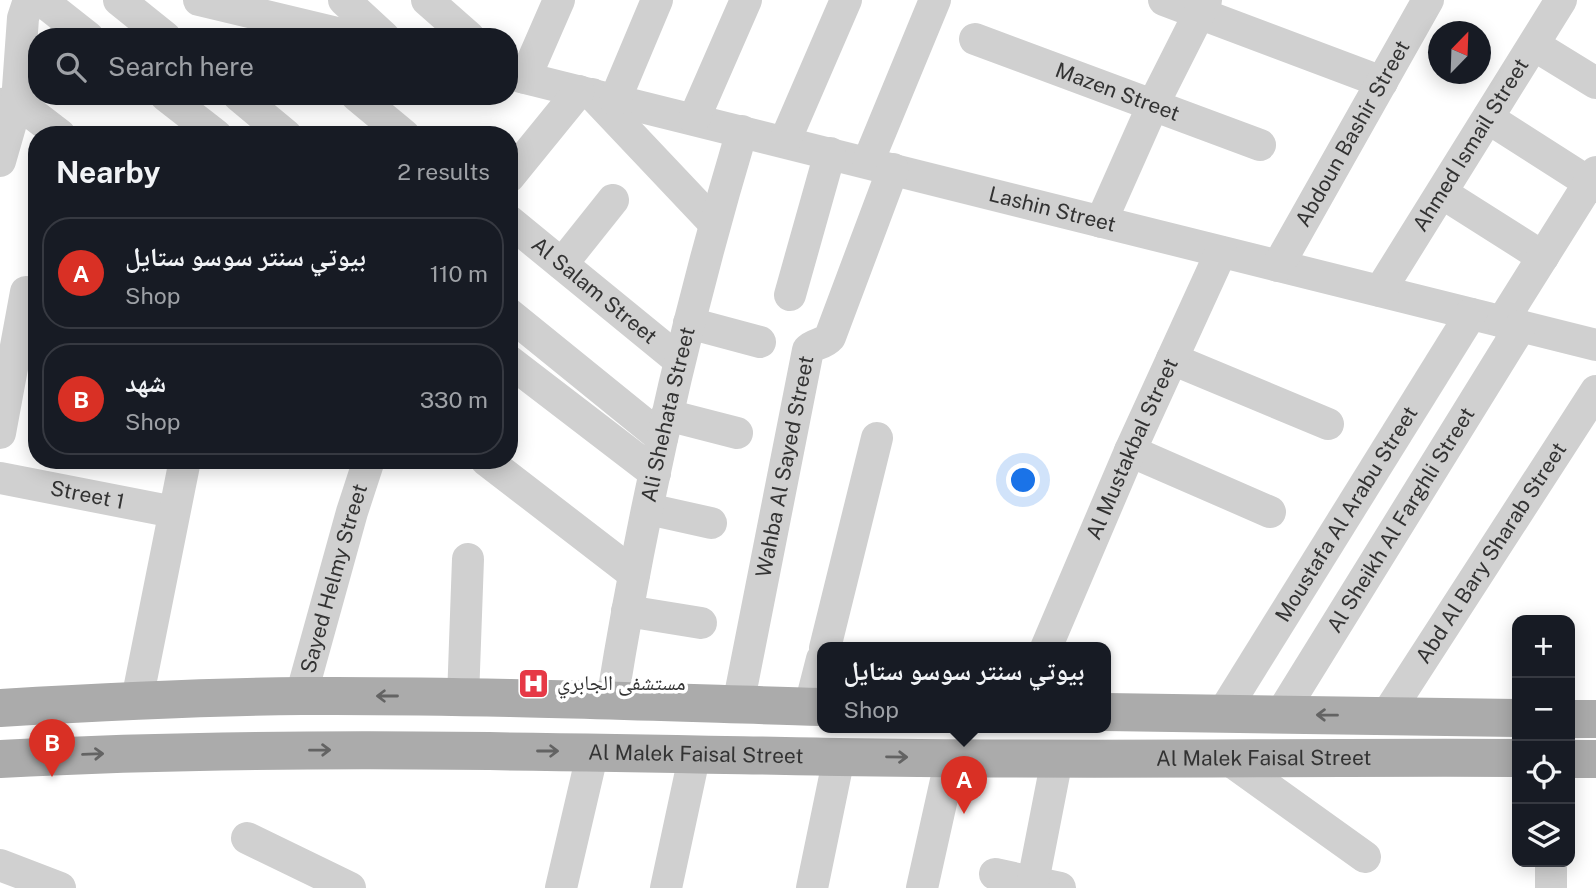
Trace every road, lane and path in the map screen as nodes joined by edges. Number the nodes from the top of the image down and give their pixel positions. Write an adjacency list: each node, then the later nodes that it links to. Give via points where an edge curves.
1 (119, 0): 17 (street)
2 (200, 0): 14 (street)
3 (344, 0): 20 (street)
4 (427, 0): 21 (street)
5 (657, 0): 28 (street)
6 (746, 0): 35 (street)
7 (846, 0): 41 (street)
8 (935, 0): 45 (street, Wahba Al Sayed Street)
9 (1164, 0): 15 (street)
10 (1428, 0): 26 (street, Abdoun Bashir Street)
11 (1560, 0): 23 (street, Ahmed Ismail Street)
12 (550, 4): 24 (street)
13 (24, 5): 16 (street); 29 (street)
14 (248, 6): 18 (street); 19 (street)
15 (1203, 7): 26 (street); 33 (street)
16 (70, 28)
17 (154, 28)
18 (274, 28)
19 (323, 28)
20 (374, 28)
21 (459, 28)
22 (975, 39): 33 (street, Mazen Street)
23 (1534, 45): 27 (street); 34 (street, Ahmed Ismail Street)
24 (518, 65)
25 (518, 74): 28 (street, Lashin Street)
26 (1382, 82): 56 (street, Abdoun Bashir Street)
27 (1596, 83)
28 (595, 95): 35 (street, Lashin Street); 46 (street); 51 (street)
29 (8, 103): 36 (street); 44 (street)
30 (178, 105): 37 (street)
31 (250, 105): 38 (street)
32 (368, 105): 39 (street)
33 (1153, 105): 42 (street, Mazen Street); 50 (street)
34 (1488, 118): 47 (street); 48 (street, Ahmed Ismail Street)
35 (694, 119): 40 (street, Lashin Street)
36 (45, 126)
37 (204, 126)
38 (275, 126)
39 (393, 126)
40 (742, 131): 41 (street, Lashin Street); 51 (street, Ali Shehata Street)
41 (785, 142): 43 (street, Lashin Street)
42 (1260, 145)
43 (830, 153): 45 (street, Lashin Street); 59 (street)
44 (0, 159)
45 (881, 166): 50 (street, Lashin Street); 97 (street, Wahba Al Sayed Street, via 830,337 808,350)
46 (518, 168)
47 (1594, 181): 54 (street, Al Sheikh Al Farghli Street)
48 (1441, 193): 54 (street); 57 (street, Ahmed Ismail Street)
49 (613, 200): 55 (street)
50 (1101, 222): 53 (street, Lashin Street)
51 (714, 223): 62 (street, Ali Shehata Street)
52 (518, 228): 55 (street, Al Salam Street)
53 (1221, 252): 56 (street, Lashin Street); 67 (street, Al Mustakbal Street)
54 (1543, 257): 63 (street, Al Sheikh Al Farghli Street)
55 (562, 264): 68 (street, Al Salam Street)
56 (1278, 266): 57 (street, Lashin Street)
57 (1380, 291): 60 (street, Lashin Street)
58 (26, 292): 66 (street)
59 (790, 295)
60 (1471, 314): 63 (street, Lashin Street); 101 (street, Moustafa Al Arabu Street)
61 (518, 321): 72 (street)
62 (689, 323): 65 (street); 68 (street, Ali Shehata Street)
63 (1512, 324): 64 (street, Lashin Street); 102 (street, Al Sheikh Al Farghli Street)
64 (1594, 341)
65 (760, 342)
66 (26, 351): 73 (street)
67 (1172, 359): 71 (street); 76 (street, Al Mustakbal Street)
68 (679, 360): 72 (street, Ali Shehata Street)
69 (518, 368): 80 (street)
70 (1596, 391): 103 (street, Abd Al Bary Sharab Street)
71 (1328, 424)
72 (664, 426): 74 (street); 80 (street, Ali Shehata Street)
73 (0, 433)
74 (737, 433)
75 (877, 438): 90 (street)
76 (1130, 451): 84 (street); 91 (street, Al Mustakbal Street)
77 (183, 469): 83 (street)
78 (366, 469): 92 (street, Sayed Helmy Street)
79 (498, 469): 87 (street)
80 (655, 473): 82 (street, Ali Shehata Street)
81 (0, 478): 83 (street, Street 1)
82 (648, 509): 85 (street); 87 (street, Ali Shehata Street)
83 (174, 512): 95 (street)
84 (1270, 512)
85 (711, 523)
86 (468, 559): 94 (street)
87 (634, 574): 88 (street, Ali Shehata Street)
88 (627, 611): 89 (street); 96 (street, Ali Shehata Street)
89 (701, 623)
90 (826, 642)
91 (1049, 642)
92 (300, 696): 93 (main road, one-way to 92); 95 (main road)
93 (425, 696): 94 (main road); 108 (main road)
94 (463, 698): 96 (main road)
95 (137, 700): 99 (main road)
96 (612, 701): 97 (main road)
97 (738, 705): 98 (main road)
98 (816, 707)
99 (0, 708)
100 (1111, 712): 101 (main road, Al Malek Faisal Street)
101 (1223, 713): 102 (main road, Al Malek Faisal Street)
102 (1280, 714): 103 (main road, Al Malek Faisal Street, one-way to 102)
103 (1385, 716): 104 (main road, Al Malek Faisal Street)
104 (1472, 718): 105 (main road, Al Malek Faisal Street); 113 (main road)
105 (1512, 718)
106 (1575, 719): 107 (main road)
107 (1596, 719)
108 (424, 750): 109 (main road, Al Malek Faisal Street, one-way to 109); 115 (main road, Al Malek Faisal Street, one-way to 108, via 145,752)
109 (593, 751): 110 (main road, Al Malek Faisal Street); 128 (street)
110 (695, 753): 111 (main road, Al Malek Faisal Street); 129 (street)
111 (839, 757): 112 (main road, Al Malek Faisal Street, one-way to 112); 130 (street)
112 (951, 758): 116 (main road, Al Malek Faisal Street); 131 (street)
113 (1471, 758): 114 (main road, Al Malek Faisal Street); 117 (main road, Al Malek Faisal Street)
114 (1512, 758)
115 (0, 759)
116 (1057, 759): 117 (main road, Al Malek Faisal Street); 125 (street)
117 (1228, 759): 121 (street)
118 (1575, 759): 119 (main road)
119 (1596, 759)
120 (247, 838): 127 (street)
121 (1365, 857)
122 (0, 865): 126 (street)
123 (1551, 867): 132 (street)
124 (995, 874): 125 (street)
125 (1047, 885)
126 (60, 888)
127 (350, 888)
128 (561, 888)
129 (666, 888)
130 (812, 888)
131 (922, 888)
132 (1551, 888)

